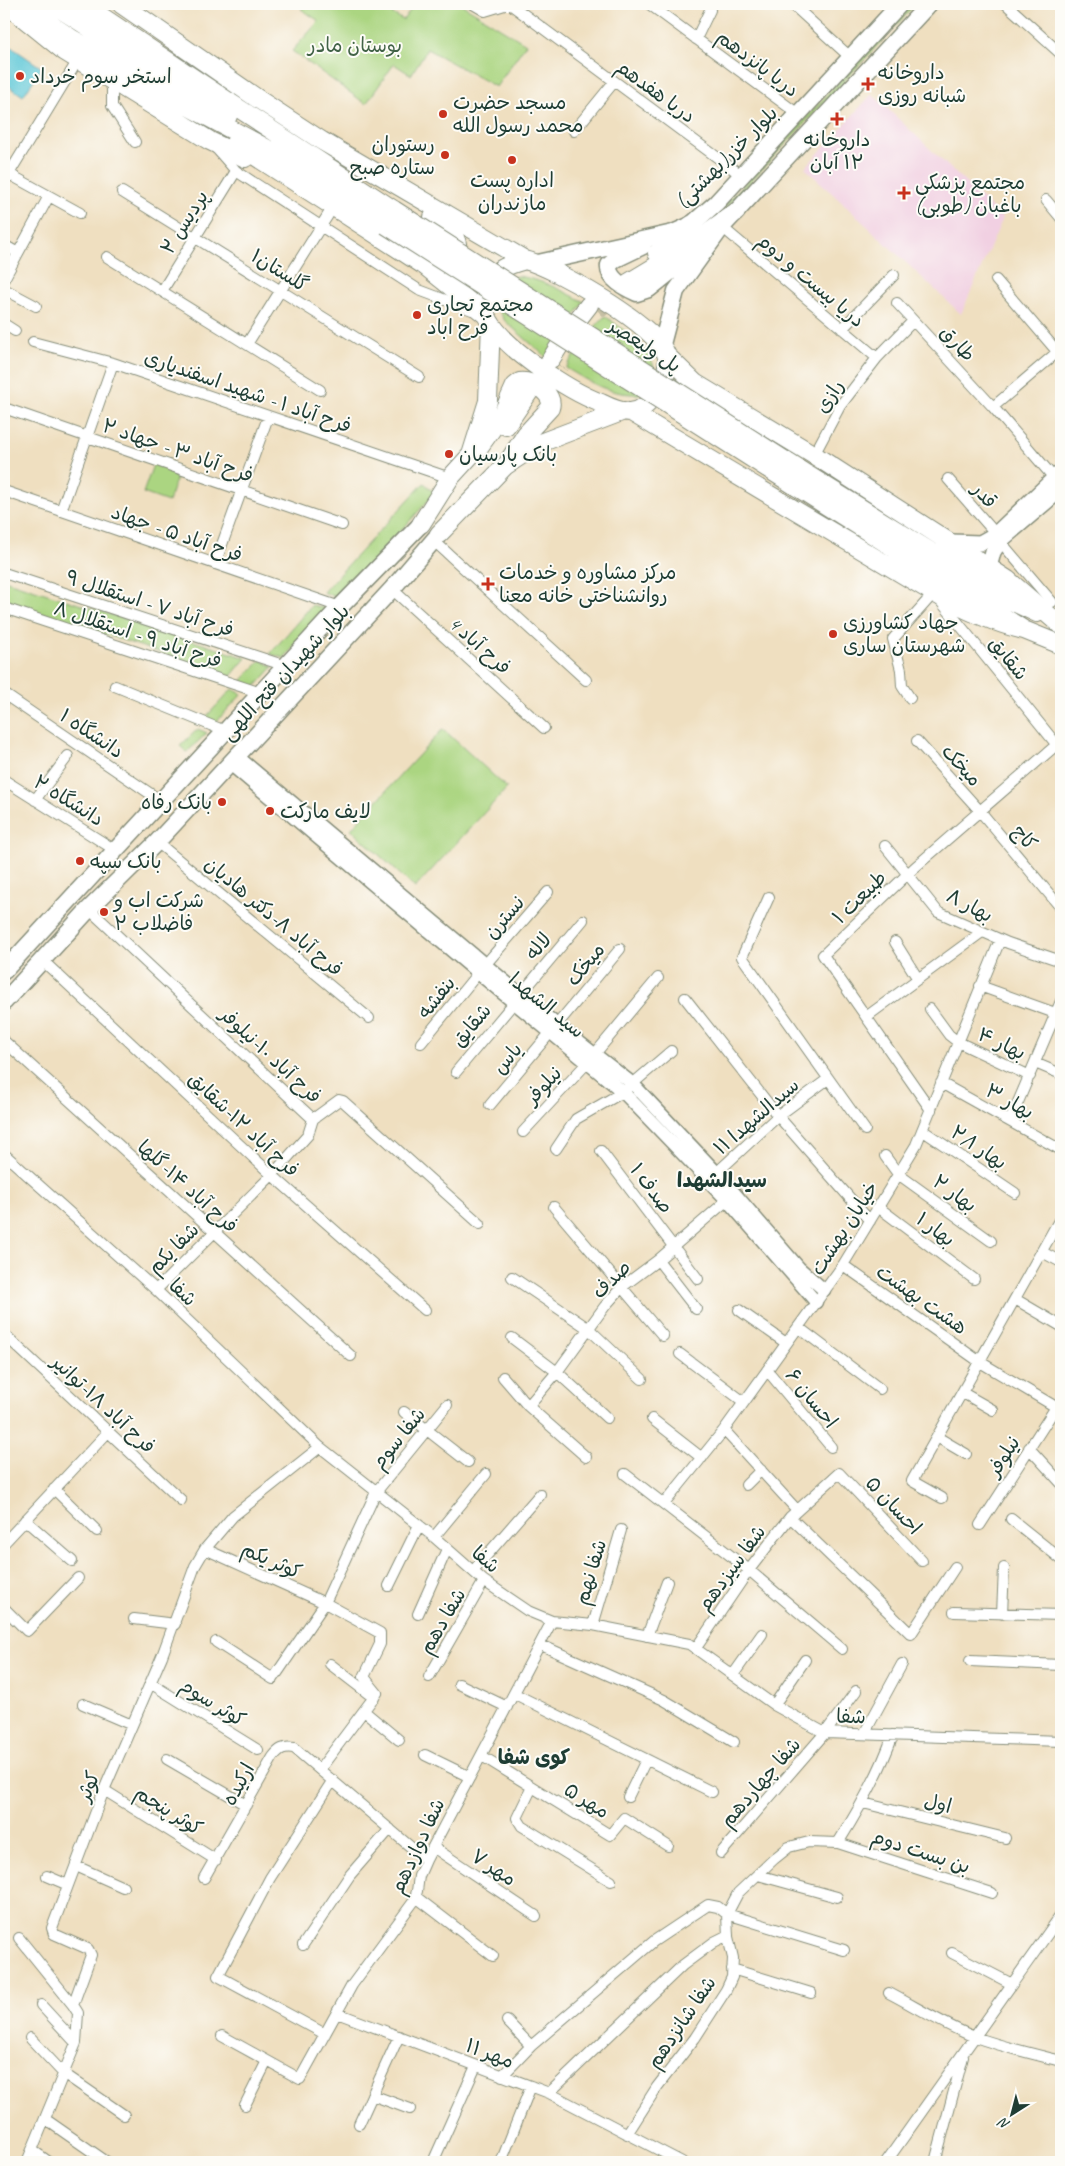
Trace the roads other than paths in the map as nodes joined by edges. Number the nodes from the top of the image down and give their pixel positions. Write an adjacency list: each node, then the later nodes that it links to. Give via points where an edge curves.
1 (6, 4): 15 (highway)
2 (28, 4): 29 (highway, via 53,26)
3 (52, 4): 29 (highway, via 229,117)
4 (83, 4): 16 (highway)
5 (121, 4): 23 (highway)
6 (473, 4): 7 (street, via 485,11)
7 (509, 4): 22 (street, دریا هفدهم)
8 (649, 4): 17 (street, دریا پانزدهم)
9 (792, 4): 19 (street)
10 (900, 4): 19 (main road, بلوار خزر(بهشتی))
11 (929, 4): 37 (main road)
12 (1006, 4): 18 (street)
13 (4, 10): 15 (street)
14 (710, 10): 17 (street)
15 (42, 34): 20 (highway)
16 (130, 34): 23 (highway); 86 (highway, پل ولیعصر, bridge)
17 (696, 39): 24 (street, دریا پانزدهم)
18 (1061, 54)
19 (850, 57): 24 (main road, بلوار خزر(بهشتی))
20 (78, 60): 21 (highway); 32 (street)
21 (112, 82): 26 (highway); 28 (street, via 112,106)
22 (614, 82): 25 (street); 31 (street, دریا هفدهم)
23 (258, 99): 27 (highway)
24 (798, 114): 31 (main road, بلوار خزر(بهشتی))
25 (574, 131)
26 (210, 141): 29 (highway, via 237,155); 30 (street)
27 (322, 141): 49 (highway); 50 (highway, via 449,228 458,242 453,260 442,268)
28 (135, 142)
29 (275, 162): 36 (highway); 86 (highway, پل ولیعصر, bridge, via 386,226)
30 (236, 171): 41 (street); 44 (street, پردیس ۲)
31 (741, 176): 40 (main road, بلوار خزر(بهشتی))
32 (6, 178): 34 (street)
33 (122, 192): 44 (street, گلستان۱)
34 (49, 196): 38 (street); 47 (street)
35 (1046, 200): 39 (street)
36 (333, 207): 41 (street); 50 (highway)
37 (736, 212): 40 (highway, via 681,251 624,280); 42 (main road)
38 (80, 214)
39 (1061, 218)
40 (692, 225): 43 (main road, بلوار خزر(بهشتی))
41 (321, 226): 56 (street); 60 (street, via 419,290)
42 (722, 227): 46 (main road); 63 (street, دریا بیست و دوم)
43 (673, 232): 46 (main road, via 616,259 609,265 611,276 632,291 641,293 679,264); 49 (main road, بلوار خزر(بهشتی))
44 (195, 237): 55 (street, پردیس ۲); 56 (street, گلستان۱)
45 (4, 245): 47 (street)
46 (707, 248): 67 (main road, via 676,291)
47 (18, 253): 52 (street)
48 (108, 257): 55 (street)
49 (531, 262): 60 (highway, بلوار شهیدان فتح اللهی, via 499,269 484,296); 67 (highway, via 591,291 633,320)
50 (425, 266): 60 (highway)
51 (894, 275): 63 (street)
52 (4, 279)
53 (996, 280): 68 (street)
54 (4, 289): 58 (street)
55 (162, 291): 66 (street)
56 (280, 291): 66 (street); 72 (street, گلستان۱)
57 (897, 303): 61 (street, طارق)
58 (36, 306)
59 (593, 308): 70 (highway, via 568,332)
60 (488, 319): 77 (highway, via 508,343 568,386 596,402); 80 (highway, بلوار شهیدان فتح اللهی, via 488,402)
61 (913, 321): 69 (street, رازی); 74 (street, طارق)
62 (4, 324): 64 (street)
63 (842, 329): 69 (street, دریا بیست و دوم)
64 (15, 331)
65 (33, 342): 71 (street, فرح آباد ۱ - شهید اسفندیاری)
66 (247, 344): 73 (street)
67 (664, 352): 76 (highway, via 695,383); 77 (highway, بلوار شهیدان فتح اللهی, via 665,375 657,393 646,406)
68 (1060, 352): 74 (street)
69 (877, 358): 81 (street, رازی, via 840,406)
70 (556, 362)
71 (113, 363): 78 (street, فرح آباد ۱ - شهید اسفندیاری); 79 (street)
72 (419, 377)
73 (320, 390)
74 (993, 407): 87 (street, طارق)
75 (4, 408): 79 (street, فرح آباد ۳ - جهاد ۲)
76 (740, 410): 81 (highway); 82 (highway, via 725,411 712,418 704,431 703,446)
77 (627, 411): 82 (highway); 83 (highway, بلوار شهیدان فتح اللهی, via 540,443)
78 (268, 417): 84 (street, فرح آباد ۱ - شهید اسفندیاری); 88 (street)
79 (87, 437): 88 (street, فرح آباد ۳ - جهاد ۲); 90 (street)
80 (471, 455): 83 (highway, via 502,415 515,386 520,382 530,382 547,394 552,404 526,434); 84 (highway, بلوار شهیدان فتح اللهی)
81 (814, 455): 95 (highway)
82 (708, 460): 100 (highway)
83 (506, 466): 93 (highway, بلوار شهیدان فتح اللهی)
84 (450, 478): 91 (highway, بلوار شهیدان فتح اللهی)
85 (948, 479): 94 (street, قدر)
86 (802, 481): 102 (highway, پل ولیعصر)
87 (1059, 481): 94 (main road)
88 (242, 490): 92 (street, فرح آباد ۳ - جهاد ۲); 96 (street)
89 (4, 491): 90 (street, فرح آباد ۵ - جهاد)
90 (61, 511): 96 (street, فرح آباد ۵ - جهاد)
91 (421, 524): 93 (highway, via 481,460 535,392 510,440); 104 (main road, بلوار شهیدان فتح اللهی)
92 (342, 525)
93 (436, 537): 99 (main road, بلوار شهیدان فتح اللهی); 109 (street)
94 (998, 538): 95 (main road, via 980,543); 97 (main road); 101 (street, قدر)
95 (951, 542): 97 (highway)
96 (215, 564): 104 (street, فرح آباد ۵ - جهاد)
97 (990, 568): 105 (highway)
98 (4, 573): 108 (street, فرح آباد ۷ - استقلال ۹)
99 (392, 589): 114 (street, فرح آباد 4); 119 (main road, بلوار شهیدان فتح اللهی)
100 (934, 593): 106 (highway, via 970,613); 113 (street, via 893,639 902,686); 117 (street, شقایق)
101 (1052, 602)
102 (999, 604): 105 (highway); 106 (highway)
103 (4, 608): 111 (street, فرح آباد ۹ - استقلال ۸)
104 (340, 608): 108 (main road, بلوار شهیدان فتح اللهی)
105 (1060, 624)
106 (1024, 630): 107 (highway)
107 (1061, 645)
108 (286, 666): 111 (main road, بلوار شهیدان فتح اللهی)
109 (586, 680)
110 (115, 686): 115 (street)
111 (261, 693): 115 (main road, بلوار شهیدان فتح اللهی)
112 (4, 694): 122 (street, دانشگاه ۱)
113 (910, 698)
114 (544, 728)
115 (225, 731): 122 (main road, بلوار شهیدان فتح اللهی)
116 (917, 742): 123 (street, میخک)
117 (1060, 746): 123 (street, طبیعت ۱)
118 (68, 756): 121 (street)
119 (233, 759): 124 (main road, بلوار شهیدان فتح اللهی); 139 (street, سید الشهدا)
120 (4, 780): 121 (street, دانشگاه ۲)
121 (35, 800): 126 (street, دانشگاه ۲)
122 (160, 801): 126 (main road, بلوار شهیدان فتح اللهی)
123 (980, 811): 127 (street, طبیعت ۱); 130 (street, کاج)
124 (157, 842): 131 (main road, بلوار شهیدان فتح اللهی); 151 (street, فرح آباد ۸-دکتر هادیان)
125 (885, 846): 127 (street, بهار ۸)
126 (115, 850): 140 (main road, بلوار شهیدان فتح اللهی)
127 (908, 874): 133 (street, بهار ۸, via 938,912); 150 (street, طبیعت ۱, via 823,954)
128 (548, 892): 139 (street, نسترن)
129 (768, 897): 162 (street, via 742,957)
130 (1061, 908)
131 (89, 909): 137 (main road, بلوار شهیدان فتح اللهی); 168 (street, فرح آباد ۱۰-نیلوفر)
132 (583, 920): 144 (street, لاله)
133 (982, 932): 134 (street, بهار ۸); 142 (street)
134 (1000, 940): 138 (street, بهار ۸); 143 (street, خیابان بهشت)
135 (895, 942): 142 (street)
136 (620, 949): 152 (street, میخک)
137 (42, 960): 147 (main road, بلوار شهیدان فتح اللهی); 179 (street, فرح آباد ۱۲-شقایق)
138 (1061, 961)
139 (482, 969): 144 (street, سید الشهدا); 155 (street, بنفشه)
140 (4, 970)
141 (658, 978): 157 (street, نیلوفر)
142 (918, 978): 150 (street)
143 (980, 986): 149 (street); 154 (street, خیابان بهشت)
144 (517, 998): 152 (street, سید الشهدا); 159 (street, شقایق)
145 (685, 998): 167 (street)
146 (1061, 1001): 149 (street)
147 (4, 1002)
148 (930, 1009): 154 (street, via 949,1036)
149 (1055, 1013): 158 (street)
150 (866, 1017): 166 (street, طبیعت ۱)
151 (369, 1018)
152 (554, 1030): 157 (street, سید الشهدا); 165 (street, یاس)
153 (4, 1042): 188 (street, فرح آباد ۱۴-گلها)
154 (958, 1042): 161 (street, بهار ۴); 163 (street, خیابان بهشت)
155 (421, 1043)
156 (671, 1051): 164 (street)
157 (591, 1058): 164 (street, سید الشهدا); 172 (street, نیلوفر)
158 (1035, 1063): 160 (street); 161 (street)
159 (456, 1072)
160 (1061, 1074)
161 (1030, 1076): 169 (street)
162 (828, 1079): 167 (street, سیدالشهدا ۱۱); 170 (street)
163 (941, 1083): 166 (street, خیابان بهشت); 169 (street, بهار ۳)
164 (628, 1088): 173 (street, via 576,1119); 180 (street, سید الشهدا)
165 (490, 1105)
166 (930, 1110): 171 (street, خیابان بهشت)
167 (778, 1116): 180 (street, سیدالشهدا ۱۱); 186 (street)
168 (313, 1119): 179 (street, شفا یکم, via 308,1135); 187 (street, فرح آباد ۱۰-نیلوفر, via 339,1100 343,1101)
169 (1010, 1121): 174 (street, بهار ۳)
170 (865, 1130)
171 (922, 1130): 178 (street, خیابان بهشت); 181 (street, بهار ۲/۱)
172 (523, 1132)
173 (556, 1149)
174 (1061, 1150)
175 (602, 1151): 190 (street, صدف ۱)
176 (4, 1154): 199 (street, شفا)
177 (885, 1156): 178 (street, بهار ۲)
178 (898, 1174): 184 (street, خیابان بهشت); 189 (street, بهار ۲)
179 (272, 1175): 188 (street, شفا یکم); 204 (street, فرح آباد ۱۲-شقایق)
180 (713, 1176): 182 (street, سید الشهدا)
181 (1015, 1193)
182 (731, 1196): 190 (street, صدف); 200 (street, سید الشهدا); 202 (street, سید الشهدا)
183 (554, 1207): 198 (street)
184 (878, 1207): 186 (street, خیابان بهشت); 197 (street, بهار ۱)
185 (1061, 1217): 191 (street)
186 (870, 1221): 194 (street, خیابان بهشت)
187 (480, 1224)
188 (213, 1233): 199 (street, شفا یکم); 214 (street, فرح آباد ۱۴-گلها)
189 (991, 1241)
190 (674, 1246): 192 (street, صدف); 196 (street, صدف ۱)
191 (1042, 1252): 193 (street); 201 (street)
192 (658, 1260): 198 (street, صدف); 203 (street)
193 (1061, 1262)
194 (843, 1265): 200 (street, خیابان بهشت); 215 (street, هشت بهشت)
195 (512, 1277): 208 (street)
196 (698, 1279)
197 (974, 1279)
198 (622, 1287): 208 (street, صدف); 210 (street)
199 (156, 1290): 234 (street, شفا)
200 (824, 1290): 202 (street, خیابان بهشت)
201 (1015, 1299): 206 (street); 215 (street)
202 (816, 1302): 207 (street, خیابان بهشت)
203 (696, 1309)
204 (425, 1310)
205 (739, 1310): 212 (street)
206 (1061, 1326)
207 (798, 1327): 212 (street, خیابان بهشت); 220 (street)
208 (588, 1329): 217 (street, صدف); 219 (street)
209 (4, 1334): 232 (street, فرح آباد ۱۸-توانیر)
210 (663, 1336)
211 (512, 1338): 217 (street)
212 (786, 1344): 216 (street, خیابان بهشت)
213 (680, 1354): 222 (street)
214 (351, 1356)
215 (980, 1362): 221 (street); 225 (street, هشت بهشت)
216 (767, 1370): 222 (street, خیابان بهشت); 235 (street, احسان ۶)
217 (557, 1372): 224 (street, صدف); 228 (street)
218 (503, 1377): 224 (street)
219 (642, 1379)
220 (880, 1389)
221 (963, 1393): 226 (street); 233 (street)
222 (744, 1402): 231 (street, خیابان بهشت)
223 (447, 1405): 230 (street, شفا سوم)
224 (528, 1406): 238 (street)
225 (1058, 1409): 236 (street, نیلوفر)
226 (993, 1410)
227 (404, 1412): 230 (street)
228 (608, 1418)
229 (652, 1419): 239 (street)
230 (427, 1430): 240 (street); 248 (street, شفا سوم)
231 (724, 1430): 239 (street, خیابان بهشت); 241 (street)
232 (108, 1431): 247 (street); 251 (street, فرح آباد ۱۸-توانیر)
233 (937, 1437): 237 (street); 250 (street, via 912,1481)
234 (320, 1447): 248 (street, شفا); 262 (street, کوثر, via 233,1516)
235 (831, 1448)
236 (1028, 1448): 245 (street); 256 (street, نیلوفر)
237 (966, 1454)
238 (586, 1457)
239 (702, 1458): 252 (street, خیابان بهشت)
240 (468, 1462)
241 (761, 1470): 246 (street); 253 (street)
242 (839, 1473): 253 (street, شفا سیزدهم); 266 (street, احسان ۵)
243 (486, 1474): 260 (street)
244 (625, 1474): 252 (street)
245 (1061, 1483)
246 (746, 1485)
247 (54, 1489): 255 (street); 259 (street)
248 (376, 1492): 257 (street, شفا); 275 (street, شفا سوم)
249 (540, 1494): 270 (street)
250 (942, 1498)
251 (181, 1500)
252 (664, 1504): 269 (street)
253 (793, 1514): 267 (street, via 911,1634); 269 (street, شفا سیزدهم)
254 (1011, 1519): 264 (street)
255 (25, 1520): 261 (street); 265 (street)
256 (980, 1525)
257 (419, 1526): 260 (street, شفا); 274 (street)
258 (621, 1530): 284 (street, شفا نهم)
259 (97, 1531)
260 (434, 1537): 263 (street, شفا)
261 (4, 1543)
262 (205, 1549): 275 (street, کوثر یکم); 283 (street, کوثر, via 195,1566)
263 (447, 1549): 270 (street, شفا); 278 (street)
264 (1061, 1559)
265 (72, 1561)
266 (922, 1561)
267 (955, 1567)
268 (1004, 1568): 279 (street)
269 (749, 1570): 289 (street, شفا سیزدهم); 290 (street)
270 (473, 1572): 272 (street, شفا)
271 (78, 1578): 276 (street, via 27,1632)
272 (484, 1582): 282 (street, شفا); 297 (street, شفا دهم)
273 (667, 1582): 286 (street)
274 (389, 1586)
275 (325, 1603): 287 (street, شفا سوم, via 273,1679); 302 (street, کوثر یکم, via 380,1633 380,1644 364,1677 377,1690)
276 (4, 1608)
277 (954, 1612): 279 (street)
278 (418, 1614)
279 (1002, 1614): 280 (street)
280 (1061, 1615)
281 (134, 1620): 283 (street)
282 (552, 1621): 284 (street, شفا); 288 (street, شفا دوازدهم)
283 (175, 1624): 298 (street, کوثر)
284 (593, 1625): 286 (street, شفا)
285 (762, 1634): 296 (street)
286 (647, 1636): 289 (street, شفا)
287 (216, 1642)
288 (541, 1645): 301 (street, شفا دوازدهم); 313 (street, via 664,1700)
289 (696, 1648): 296 (street, شفا)
290 (842, 1649)
291 (805, 1660): 304 (street)
292 (970, 1661): 295 (street)
293 (330, 1664): 302 (street)
294 (902, 1664): 309 (street)
295 (1061, 1665)
296 (733, 1675): 304 (street, شفا)
297 (429, 1677)
298 (150, 1683): 307 (street, کوثر); 314 (street, کوثر سوم)
299 (459, 1684): 305 (street)
300 (856, 1691): 308 (street, شفا چهاردهم)
301 (515, 1694): 305 (street, شفا دوازدهم); 318 (street)
302 (374, 1698): 306 (street)
303 (83, 1704): 307 (street)
304 (774, 1705): 308 (street, شفا)
305 (507, 1707): 316 (street, شفا دوازدهم)
306 (364, 1712): 311 (street); 319 (street)
307 (132, 1725): 323 (street, کوثر)
308 (825, 1734): 309 (street, شفا); 333 (street, شفا چهاردهم)
309 (864, 1734): 310 (street, شفا)
310 (894, 1735): 312 (street, شفا); 326 (street)
311 (399, 1740)
312 (1061, 1741)
313 (734, 1742)
314 (258, 1750)
315 (426, 1755): 320 (street)
316 (482, 1756): 320 (street, شفا دوازدهم); 322 (street, مهر ۵)
317 (167, 1759): 327 (street)
318 (646, 1760): 324 (street); 325 (street)
319 (320, 1769): 321 (street); 327 (street, ارکیده, via 294,1748 279,1750)
320 (470, 1777): 332 (street, شفا دوازدهم)
321 (333, 1780): 328 (street); 363 (street, via 270,1878 218,1976)
322 (532, 1787): 331 (street, مهر ۵, via 610,1835 624,1818); 340 (street, via 517,1818 522,1826)
323 (104, 1790): 334 (street, کوثر پنجم); 336 (street, کوثر)
324 (712, 1792)
325 (628, 1797)
326 (863, 1803): 329 (street, اول); 330 (street)
327 (246, 1805): 334 (street, ارکیده)
328 (390, 1829): 335 (street); 351 (street, via 350,1875)
329 (1005, 1838)
330 (838, 1842): 337 (street, via 809,1842 789,1847); 343 (street, بن بست دوم)
331 (668, 1846)
332 (433, 1847): 335 (street, شفا دوازدهم); 348 (street, مهر ۷)
333 (721, 1853)
334 (216, 1860): 339 (street, ارکیده)
335 (426, 1860): 344 (street, شفا دوازدهم)
336 (76, 1866): 341 (street, کوثر); 342 (street)
337 (758, 1875): 345 (street); 346 (street, via 738,1893)
338 (47, 1876): 341 (street)
339 (204, 1878)
340 (612, 1881)
341 (68, 1885): 360 (street, کوثر, via 53,1932 88,1949 91,1955)
342 (123, 1887)
343 (992, 1893)
344 (416, 1896): 354 (street); 361 (street, شفا دوازدهم, via 364,1968)
345 (837, 1897)
346 (727, 1914): 349 (street, شفا شانزدهم); 352 (street); 369 (street, via 713,1905 702,1907 654,1941)
347 (1061, 1915): 356 (street)
348 (536, 1916)
349 (728, 1935): 355 (street, شفا شانزدهم); 377 (street, via 683,1965)
350 (19, 1938): 360 (street)
351 (303, 1946)
352 (844, 1950)
353 (952, 1953): 356 (street)
354 (493, 1956)
355 (732, 1969): 357 (street); 384 (street, شفا شانزدهم, via 726,1990)
356 (1012, 1984): 366 (street)
357 (812, 1993)
358 (889, 1993): 366 (street)
359 (41, 2005): 368 (street)
360 (73, 2005): 368 (street, کوثر, via 78,2013)
361 (337, 2013): 363 (street, شفا دوازدهم); 365 (street, مهر ۱۱)
362 (507, 2021): 369 (street)
363 (326, 2034): 371 (street, شفا دوازدهم, via 300,2079)
364 (222, 2036): 371 (street, شفا دوازدهم)
365 (398, 2036): 373 (street, مهر ۱۱); 378 (street)
366 (975, 2037): 370 (street); 372 (street)
367 (30, 2038): 374 (street)
368 (76, 2043): 374 (street, کوثر)
369 (531, 2046): 375 (street)
370 (965, 2050): 392 (street); 393 (street)
371 (267, 2061): 379 (street)
372 (1061, 2061)
373 (476, 2066): 375 (street, مهر ۱۱); 389 (street)
374 (63, 2073): 381 (street); 382 (street, کوثر)
375 (502, 2076): 376 (street, مهر ۱۱)
376 (531, 2086): 377 (street, مهر ۱۱); 390 (street)
377 (549, 2093): 384 (street, مهر ۱۱)
378 (372, 2095): 380 (street); 383 (street)
379 (245, 2104)
380 (410, 2110)
381 (124, 2115)
382 (45, 2119): 385 (street, کوثر); 388 (street)
383 (359, 2124)
384 (627, 2134): 391 (street, مهر ۱۱)
385 (32, 2150): 386 (street, کوثر); 387 (street)
386 (27, 2162)
387 (50, 2162)
388 (107, 2162)
389 (433, 2162)
390 (500, 2162)
391 (682, 2162)
392 (886, 2162)
393 (935, 2162)

